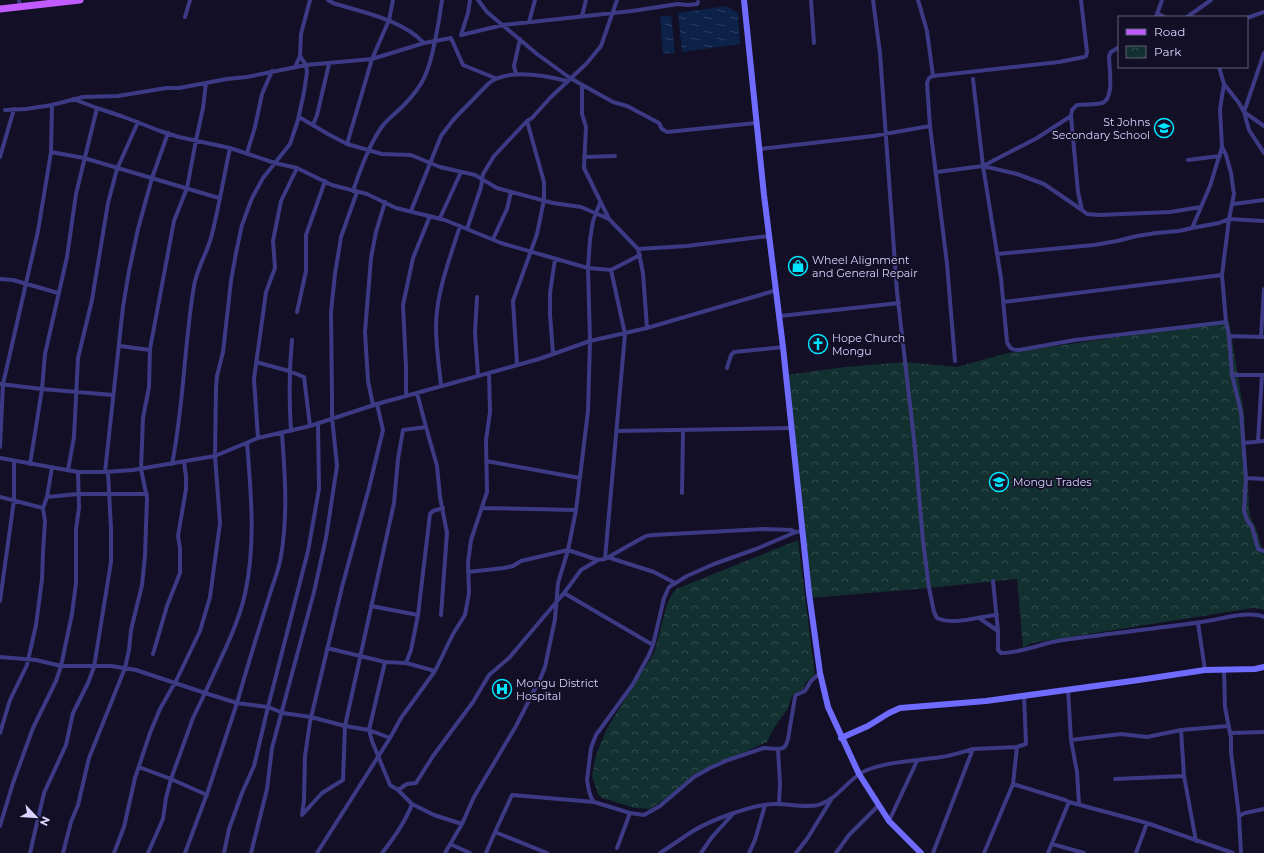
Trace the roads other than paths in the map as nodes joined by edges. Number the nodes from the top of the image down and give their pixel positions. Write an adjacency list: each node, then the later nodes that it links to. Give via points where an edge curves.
1 (80, 0): 20 (main road)
2 (190, 0): 27 (street)
3 (310, 0): 40 (street, via 301,34)
4 (328, 0): 29 (street)
5 (393, 0): 29 (street)
6 (442, 0): 35 (street)
7 (470, 0): 32 (street)
8 (477, 0): 31 (street)
9 (535, 0): 30 (street)
10 (586, 0): 25 (street)
11 (617, 0): 23 (street)
12 (744, 0): 65 (main road)
13 (811, 0): 37 (street)
14 (873, 0): 70 (street, via 880,47)
15 (918, 0): 48 (street, via 927,31)
16 (1081, 0): 48 (street, via 1086,56 1059,62)
17 (1162, 0): 24 (street)
18 (1211, 0): 26 (street)
19 (698, 2): 23 (street, via 694,5 678,4)
20 (20, 3): 21 (main road)
21 (0, 9)
22 (1264, 12): 28 (street)
23 (612, 13): 25 (street); 51 (street, via 601,46)
24 (1156, 15)
25 (582, 16): 30 (street)
26 (1188, 16)
27 (185, 17)
28 (1248, 18)
29 (389, 20): 36 (street, via 411,32); 41 (street)
30 (529, 22): 31 (street)
31 (503, 25): 32 (street); 34 (street)
32 (461, 35): 33 (street)
33 (451, 38): 35 (street); 49 (street, via 463,65)
34 (520, 39): 47 (street, via 514,66); 51 (street)
35 (435, 41): 36 (street); 75 (street, via 429,67 416,93 380,128)
36 (424, 43): 41 (street)
37 (814, 43)
38 (1118, 48): 61 (street, via 1109,56 1109,98 1101,104 1077,105)
39 (1264, 53): 60 (street)
40 (300, 56): 43 (street); 44 (street)
41 (372, 59): 42 (street); 72 (street)
42 (329, 64): 43 (street); 66 (street)
43 (306, 65): 44 (street); 62 (street)
44 (295, 67): 46 (street)
45 (1219, 68): 53 (street)
46 (272, 71): 52 (street); 78 (street, via 262,94)
47 (516, 74): 49 (street); 51 (street)
48 (933, 76): 67 (street, via 927,83)
49 (495, 78): 87 (street, via 449,125 441,136)
50 (973, 79): 88 (street)
51 (568, 80): 54 (street); 63 (street)
52 (206, 83): 55 (street, via 118,96); 71 (street)
53 (1224, 84): 60 (street); 73 (street, via 1220,109)
54 (582, 86): 65 (street, via 659,123 667,132); 84 (street, via 582,114 586,127)
55 (73, 99): 56 (street); 57 (street)
56 (52, 104): 58 (street); 77 (street)
57 (97, 108): 64 (street); 83 (street)
58 (14, 109): 59 (street); 82 (street)
59 (5, 110)
60 (1244, 112): 68 (street); 79 (street, via 1249,130)
61 (1071, 116): 88 (street, via 1037,138); 106 (street)
62 (299, 117): 66 (street); 86 (street, via 290,144)
63 (527, 121): 94 (street, via 494,156); 100 (street, via 544,182)
64 (138, 122): 69 (street); 90 (street)
65 (756, 123): 76 (main road)
66 (313, 125): 72 (street)
67 (930, 126): 70 (street); 92 (street)
68 (1264, 126)
69 (168, 133): 71 (street); 93 (street)
70 (885, 133): 76 (street); 134 (street)
71 (196, 140): 74 (street); 96 (street)
72 (347, 144): 75 (street)
73 (1222, 147): 81 (street); 104 (street, via 1231,173)
74 (230, 148): 78 (street); 99 (street)
75 (370, 149): 87 (street, via 382,154 411,155); 97 (street)
76 (760, 149): 117 (main road)
77 (51, 152): 83 (street); 128 (street)
78 (247, 153): 86 (street)
79 (1264, 153)
80 (615, 156): 84 (street)
81 (1220, 156): 85 (street); 105 (street)
82 (0, 157)
83 (84, 158): 90 (street); 131 (street, via 67,257)
84 (584, 158): 103 (street, via 584,168)
85 (1188, 160)
86 (275, 163): 89 (street); 180 (street, via 263,178 249,204 236,253 223,352 216,382)
87 (430, 163): 91 (street); 107 (street)
88 (983, 166): 92 (street); 106 (street, via 1044,184); 121 (street)
89 (297, 168): 95 (street); 148 (street, via 281,200 276,221 273,241 275,268 266,292)
90 (116, 169): 93 (street); 160 (street, via 92,300 78,358)
91 (461, 172): 94 (street); 110 (street)
92 (937, 172): 149 (street)
93 (152, 178): 96 (street); 144 (street, via 129,271)
94 (482, 178): 98 (street, via 497,188); 116 (street)
95 (325, 182): 97 (street); 135 (street, via 306,235 306,271)
96 (187, 188): 99 (street); 146 (street, via 174,221)
97 (355, 191): 102 (street); 165 (street, via 341,237 334,274 331,312)
98 (511, 192): 100 (street); 118 (street, via 507,209)
99 (219, 198): 186 (street, via 212,236 194,284)
100 (544, 200): 108 (street, via 581,207); 120 (street)
101 (1264, 200): 104 (street)
102 (385, 202): 107 (street, via 396,208); 164 (street, via 371,258 365,332 368,381)
103 (600, 203): 108 (street); 111 (street)
104 (1233, 204): 112 (street)
105 (1201, 207): 106 (street, via 1170,212 1098,216); 115 (street)
106 (1082, 210)
107 (411, 211): 109 (street)
108 (596, 214): 111 (street); 124 (street, via 590,240)
109 (430, 216): 110 (street); 163 (street, via 413,258 403,305)
110 (440, 218): 114 (street)
111 (609, 219): 119 (street)
112 (1229, 219): 113 (street); 115 (street); 126 (street)
113 (1264, 221)
114 (460, 226): 116 (street); 158 (street, via 442,288 436,326)
115 (1192, 228): 121 (street, via 1094,245)
116 (467, 229): 118 (street)
117 (770, 236): 119 (street, via 687,246); 130 (main road)
118 (493, 239): 120 (street)
119 (638, 248): 122 (street)
120 (531, 252): 123 (street); 150 (street, via 513,301)
121 (997, 254): 133 (street)
122 (640, 255): 125 (street); 138 (street)
123 (555, 259): 124 (street); 147 (street, via 550,293)
124 (588, 268): 125 (street); 143 (street)
125 (611, 270): 139 (street)
126 (1222, 276): 133 (street); 137 (street)
127 (0, 279): 128 (street)
128 (26, 284): 131 (street); 157 (street)
129 (1264, 289): 141 (street)
130 (777, 290): 136 (main road); 138 (street)
131 (58, 293): 159 (street, via 45,354)
132 (477, 297): 154 (street, via 475,332)
133 (1004, 302): 137 (street, via 1007,342 1014,350 1074,340)
134 (899, 303): 136 (street); 222 (street, via 923,541 934,612 937,618 942,620)
135 (297, 312)
136 (780, 316): 145 (main road)
137 (1226, 322): 140 (street)
138 (646, 328): 139 (street)
139 (625, 334): 143 (street); 172 (street)
140 (1229, 336): 141 (street); 155 (street)
141 (1263, 337)
142 (292, 340): 152 (street)
143 (590, 341): 147 (street); 192 (street, via 588,411)
144 (120, 346): 146 (street); 162 (street)
145 (783, 347): 151 (street, via 734,352); 169 (main road)
146 (150, 350): 188 (street)
147 (553, 353): 150 (street)
148 (256, 362): 152 (street); 174 (street, via 254,392)
149 (955, 362)
150 (517, 364): 153 (street)
151 (727, 368)
152 (289, 371): 167 (street, via 304,377); 170 (street)
153 (489, 373): 154 (street); 183 (street, via 490,412)
154 (478, 375): 158 (street)
155 (1232, 375): 156 (street); 178 (street, via 1241,412)
156 (1263, 375): 176 (street)
157 (2, 384): 159 (street); 179 (street)
158 (441, 385): 161 (street)
159 (42, 388): 160 (street); 185 (street)
160 (76, 391): 162 (street); 189 (street, via 74,437)
161 (417, 393): 163 (street); 168 (street)
162 (113, 395): 191 (street)
163 (406, 396): 164 (street)
164 (375, 404): 165 (street); 226 (street, via 383,430)
165 (332, 418): 166 (street); 247 (street, via 337,466 326,538)
166 (318, 423): 167 (street); 246 (street, via 319,489 308,551)
167 (310, 426): 170 (street)
168 (426, 427): 203 (street, via 437,466); 217 (street, via 403,430 394,503)
169 (791, 428): 171 (street); 206 (main road)
170 (291, 430): 173 (street)
171 (683, 430): 172 (street); 195 (street)
172 (616, 431): 209 (street)
173 (282, 434): 174 (street); 245 (street, via 285,495 281,557)
174 (258, 438): 177 (street)
175 (1264, 441): 176 (street)
176 (1258, 442): 178 (street)
177 (247, 443): 180 (street); 243 (street, via 252,512 250,557 244,594 235,624)
178 (1243, 443): 193 (street)
179 (0, 447)
180 (216, 456): 184 (street); 241 (street, via 220,523 213,582 200,631)
181 (0, 458): 182 (street)
182 (14, 461): 185 (street); 201 (street)
183 (486, 461): 192 (street); 204 (street, via 487,485)
184 (184, 462): 186 (street); 227 (street, via 186,489 178,536 180,573 167,606)
185 (30, 464): 187 (street)
186 (172, 464): 188 (street)
187 (52, 468): 189 (street); 200 (street)
188 (141, 469): 191 (street); 198 (street)
189 (68, 470): 190 (street)
190 (78, 472): 191 (street); 196 (street)
191 (106, 472): 197 (street)
192 (580, 478): 205 (street)
193 (1246, 478): 194 (street); 208 (street, via 1244,511 1252,527 1258,550)
194 (1264, 479)
195 (682, 493)
196 (78, 494): 197 (street); 200 (street); 233 (street, via 76,583)
197 (108, 494): 198 (street); 234 (street, via 111,562)
198 (147, 494): 236 (street, via 142,585)
199 (0, 497): 201 (street)
200 (47, 497): 202 (street)
201 (14, 500): 202 (street); 215 (street)
202 (43, 508): 230 (street, via 45,521 42,579 36,625)
203 (443, 508): 218 (street, via 430,514); 219 (street, via 447,533)
204 (482, 508): 205 (street); 211 (street, via 471,540)
205 (576, 510): 207 (street)
206 (799, 531): 209 (street, via 765,529 653,535 646,536); 213 (street, via 714,564); 240 (main road)
207 (568, 550): 210 (street); 211 (street, via 521,561 504,568); 216 (street, via 558,583)
208 (1264, 552)
209 (606, 558): 210 (street); 213 (street, via 654,572)
210 (598, 560): 214 (street, via 581,570)
211 (468, 572): 239 (street, via 470,593 465,615 450,638)
212 (993, 581): 220 (street)
213 (675, 583): 225 (street, via 669,587 664,598)
214 (564, 593): 216 (street); 225 (street)
215 (0, 601)
216 (557, 601): 270 (street, via 503,664 489,675 416,783 407,784); 286 (street, via 541,677 474,797)
217 (371, 606): 218 (street); 229 (street)
218 (418, 615): 232 (street)
219 (441, 615)
220 (997, 615): 222 (street); 224 (street)
221 (1264, 617): 223 (street, via 1250,614)
222 (979, 618): 224 (street)
223 (1198, 623): 224 (street, via 1056,641 1013,653 1000,653); 237 (street)
224 (998, 632)
225 (654, 645): 273 (street, via 641,670 596,735 591,748 587,780)
226 (327, 648): 229 (street); 248 (street)
227 (154, 654)
228 (0, 657): 230 (street)
229 (360, 657): 231 (street); 249 (street)
230 (28, 659): 233 (street); 254 (street, via 10,700)
231 (385, 662): 232 (street); 251 (street)
232 (406, 663): 239 (street)
233 (61, 666): 234 (street); 287 (street, via 33,728)
234 (94, 667): 236 (street); 293 (street, via 73,713 66,745 44,793)
235 (1264, 667): 238 (main road)
236 (124, 668): 241 (street); 294 (street, via 89,758)
237 (1205, 670): 238 (main road); 242 (main road)
238 (1224, 670): 250 (street)
239 (435, 671): 256 (street, via 401,718)
240 (820, 673): 257 (main road, via 828,707); 260 (street, via 805,691 796,695 786,745)
241 (175, 683): 243 (street); 264 (street, via 160,709)
242 (1068, 689): 244 (main road); 258 (street)
243 (205, 693): 245 (street); 268 (street, via 193,718)
244 (1024, 695): 257 (main road, via 898,709); 259 (street, via 1026,744)
245 (237, 702): 246 (street); 271 (street)
246 (268, 707): 247 (street); 298 (street, via 254,766 232,822)
247 (283, 713): 248 (street); 299 (street, via 272,748 267,789)
248 (311, 718): 249 (street); 249 (street, via 305,756 302,815 322,793 343,780)
249 (345, 726): 251 (street)
250 (1228, 726): 252 (street); 255 (street)
251 (369, 730): 256 (street); 262 (street)
252 (1181, 730): 258 (street, via 1147,736 1128,734); 266 (street)
253 (1264, 732): 255 (street)
254 (0, 733)
255 (1230, 733): 283 (street)
256 (390, 738): 262 (street)
257 (841, 738): 265 (main road)
258 (1071, 740): 277 (street)
259 (1017, 746): 261 (street); 269 (street)
260 (778, 749): 276 (street); 281 (street, via 764,748 728,760 694,777 648,813)
261 (973, 749): 263 (street, via 951,756); 312 (street)
262 (378, 757): 270 (street, via 390,785); 300 (street)
263 (916, 761): 265 (street, via 884,765); 284 (street)
264 (139, 767): 268 (street); 295 (street, via 124,827)
265 (859, 774): 272 (street); 279 (main road)
266 (1184, 776): 267 (street); 289 (street)
267 (1115, 779)
268 (171, 780): 271 (street); 296 (street, via 162,819)
269 (1013, 784): 274 (street); 313 (street)
270 (398, 790): 275 (street)
271 (207, 795): 297 (street)
272 (832, 798): 276 (street, via 822,804 811,806); 309 (street, via 810,836)
273 (594, 802): 281 (street); 288 (street, via 512,796)
274 (1069, 802): 277 (street); 291 (street)
275 (412, 804): 286 (street, via 434,815); 301 (street, via 406,820)
276 (779, 804): 278 (street)
277 (1079, 804): 285 (street)
278 (765, 805): 282 (street); 308 (street)
279 (878, 806): 284 (main road); 310 (street, via 849,835)
280 (1264, 809): 283 (street)
281 (630, 813): 292 (street)
282 (734, 813): 306 (street, via 694,830); 307 (street)
283 (1239, 816): 318 (street)
284 (889, 821): 311 (main road)
285 (1147, 823): 289 (street); 316 (street)
286 (462, 824): 290 (street)
287 (0, 826)
288 (495, 832): 304 (street); 305 (street)
289 (1196, 841): 317 (street)
290 (450, 844): 302 (street); 303 (street)
291 (1052, 844): 314 (street); 315 (street)
292 (617, 848)
293 (30, 853)
294 (63, 853)
295 (114, 853)
296 (148, 853)
297 (185, 853)
298 (224, 853)
299 (251, 853)
300 (317, 853)
301 (382, 853)
302 (445, 853)
303 (470, 853)
304 (486, 853)
305 (547, 853)
306 (660, 853)
307 (701, 853)
308 (749, 853)
309 (796, 853)
310 (836, 853)
311 (921, 853)
312 (933, 853)
313 (984, 853)
314 (1048, 853)
315 (1084, 853)
316 (1136, 853)
317 (1233, 853)
318 (1241, 853)

